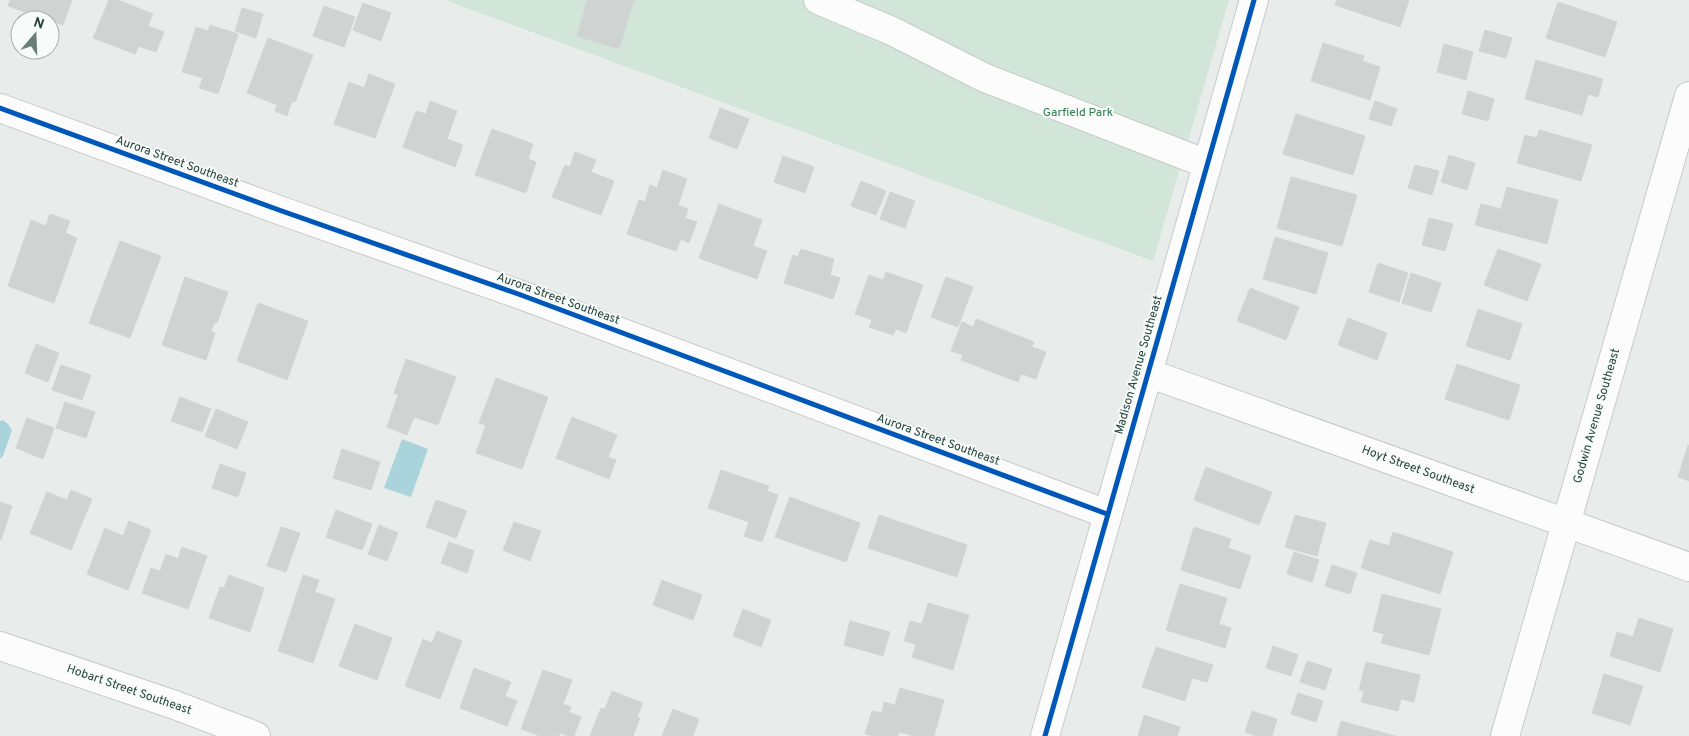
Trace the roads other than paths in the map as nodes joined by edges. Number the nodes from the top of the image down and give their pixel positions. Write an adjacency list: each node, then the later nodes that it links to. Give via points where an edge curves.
1 (818, 0): 5 (street, via 892,31 985,78)
2 (1254, 0): 5 (street, Madison Avenue Southeast)
3 (1689, 96): 8 (street, Godwin Avenue Southeast)
4 (0, 108): 7 (street, Aurora Street Southeast, via 521,295)
5 (1208, 164): 6 (street, Madison Avenue Southeast)
6 (1148, 373): 7 (street, Madison Avenue Southeast); 8 (street, Hoyt Street Southeast)
7 (1107, 514): 12 (street, Madison Avenue Southeast)
8 (1566, 523): 9 (street, Hoyt Street Southeast); 13 (street, Godwin Avenue Southeast)
9 (1689, 567)
10 (0, 646): 11 (street, Hobart Street Southeast)
11 (256, 736)
12 (1045, 736)
13 (1505, 736)

